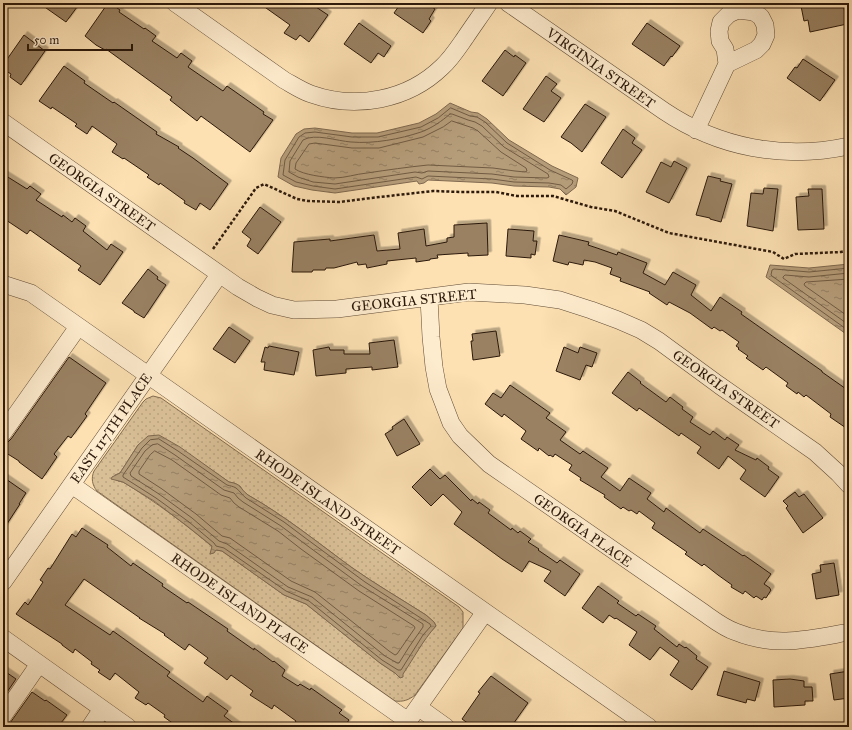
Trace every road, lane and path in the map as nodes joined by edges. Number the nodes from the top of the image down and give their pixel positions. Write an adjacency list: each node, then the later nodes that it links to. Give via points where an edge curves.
1 (175, 3): 2 (street, via 297,88 311,94 347,102 387,98 412,89 429,78 443,67)
2 (489, 3)
3 (508, 3): 6 (street, VIRGINIA STREET, via 680,122)
4 (727, 64): 6 (street)
5 (3, 122): 10 (street, GEORGIA STREET)
6 (696, 130): 7 (street, VIRGINIA STREET, via 750,148 809,152)
7 (849, 146)
8 (213, 250): 9 (path, via 256,188 264,184 297,199 308,201 340,202 433,191 553,196 615,211 669,233 773,252 784,259 795,254)
9 (849, 250)
10 (219, 275): 12 (street, GEORGIA STREET, via 272,305 294,310 337,309); 14 (street, EAST 117TH PLACE)
11 (3, 284): 13 (street, RHODE ISLAND STREET, via 31,294)
12 (429, 298): 17 (street, GEORGIA STREET, via 469,292 524,295 560,300 618,320 659,341 815,452); 20 (street, GEORGIA PLACE, via 438,389 451,423 460,436 489,464 704,614 735,632 767,641 792,641)
13 (78, 327): 14 (street, RHODE ISLAND STREET); 15 (street)
14 (148, 376): 16 (street, EAST 117TH PLACE); 19 (street, RHODE ISLAND STREET)
15 (3, 434)
16 (72, 485): 18 (street, EAST 117TH PLACE); 26 (street, RHODE ISLAND PLACE)
17 (849, 485)
18 (3, 582)
19 (485, 612): 23 (street); 30 (street, RHODE ISLAND STREET)
20 (849, 632)
21 (3, 638): 22 (street)
22 (40, 664): 24 (street); 25 (street)
23 (418, 707): 26 (street); 29 (street)
24 (102, 709): 27 (street); 28 (street)
25 (3, 716)
26 (406, 724)
27 (90, 727)
28 (128, 727)
29 (446, 727)
30 (649, 727)

